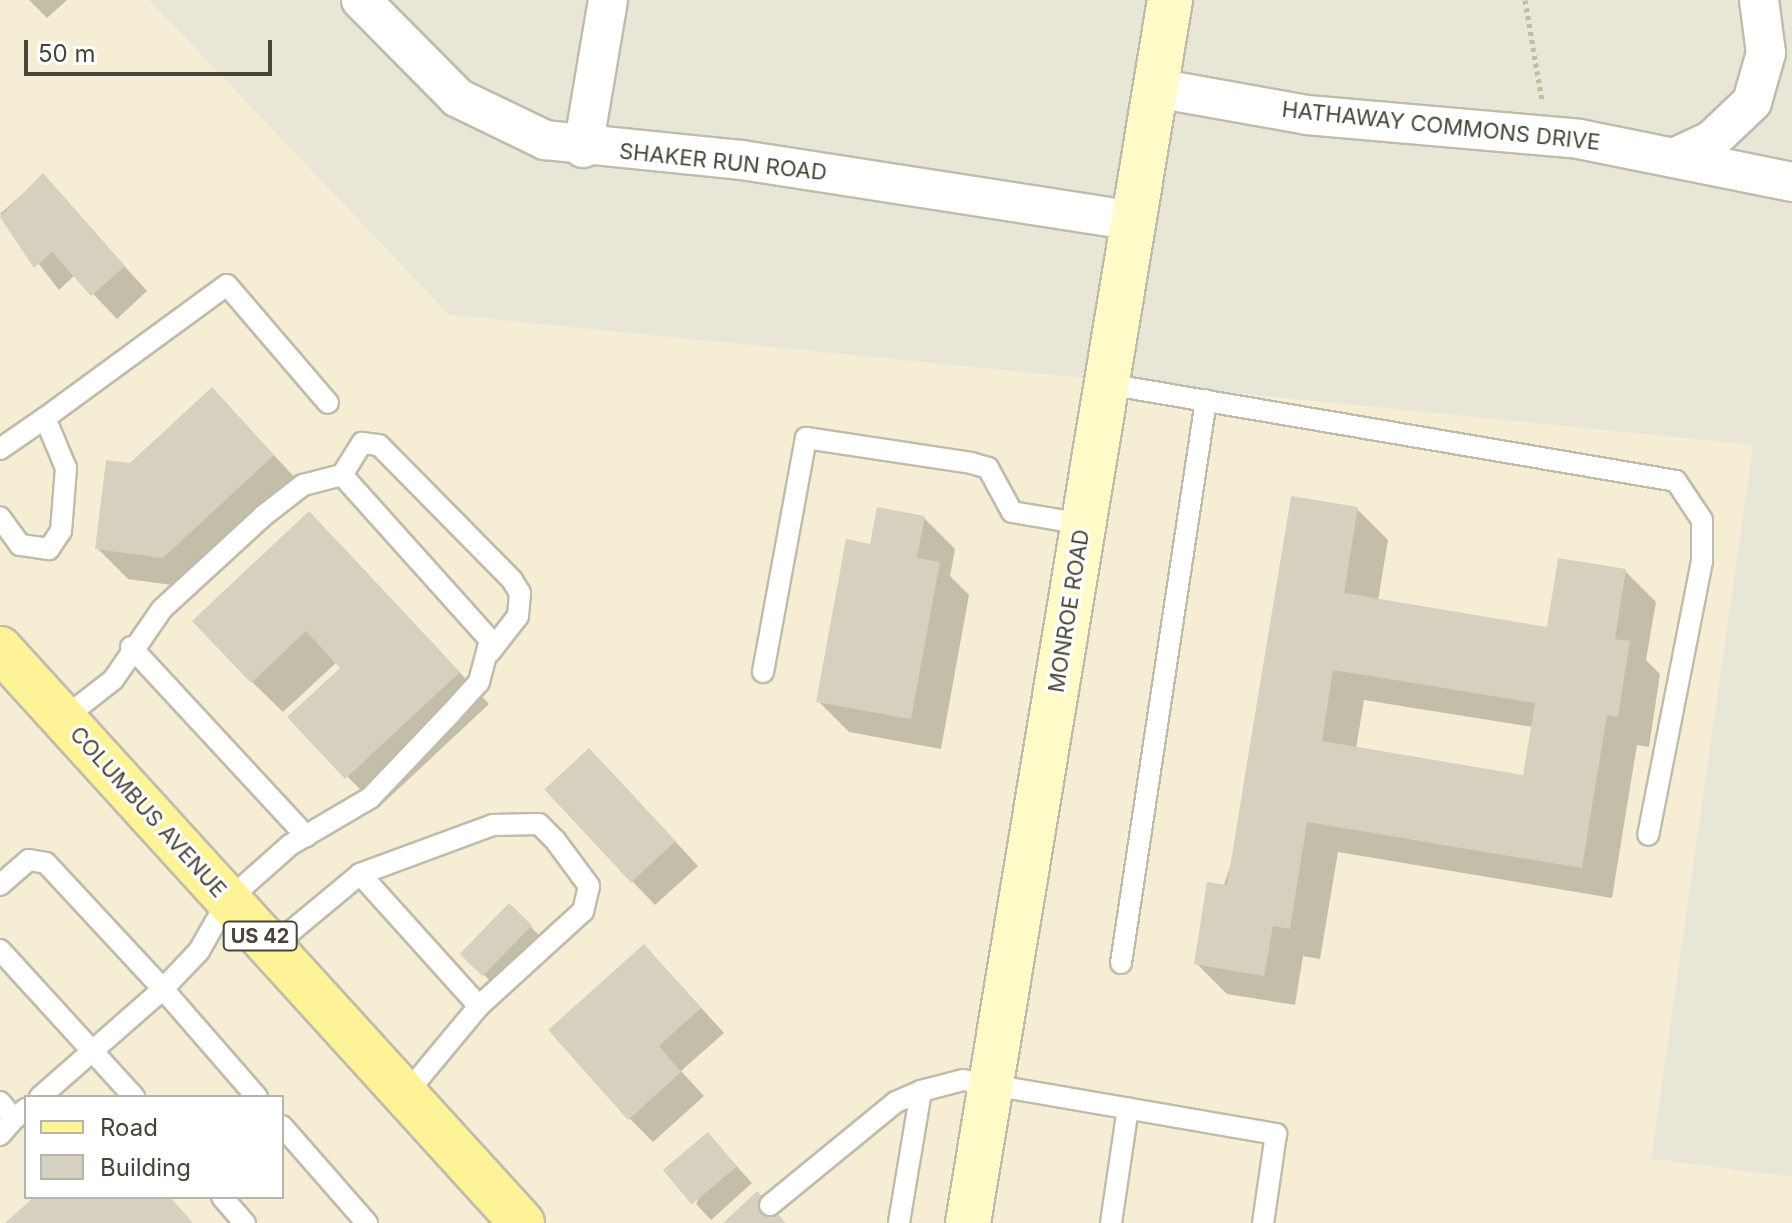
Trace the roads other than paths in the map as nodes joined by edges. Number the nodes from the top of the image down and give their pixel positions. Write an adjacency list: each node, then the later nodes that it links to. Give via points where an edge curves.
1 (361, 0): 8 (street, SHAKER RUN ROAD, via 458,98 500,123)
2 (608, 0): 8 (street)
3 (1170, 0): 7 (street, MONROE ROAD)
4 (1759, 0): 9 (street, via 1766,53 1752,102 1712,140)
5 (1765, 0): 6 (street)
6 (1792, 60)
7 (1156, 88): 9 (street, HATHAWAY COMMONS DRIVE, via 1307,115 1548,136); 11 (street, MONROE ROAD)
8 (583, 148): 11 (street, SHAKER RUN ROAD, via 741,160)
9 (1678, 156): 10 (street, HATHAWAY COMMONS DRIVE)
10 (1792, 182)
11 (1134, 221): 12 (street, MONROE ROAD)
12 (1107, 384): 13 (lane); 19 (street, MONROE ROAD)
13 (1206, 400): 26 (lane, via 1653,474 1692,497 1702,520 1702,561); 33 (lane)
14 (328, 403): 15 (lane, via 227,285)
15 (45, 418): 16 (lane); 20 (lane, via 66,468 61,531 41,553)
16 (0, 449)
17 (342, 475): 21 (lane, via 303,485 263,516); 23 (lane, via 470,614 490,640); 23 (lane, via 362,443 379,445 512,580 520,593 518,616)
18 (0, 517): 20 (lane)
19 (1084, 524): 24 (lane, via 1012,512 988,468 806,438); 37 (street, MONROE ROAD)
20 (6, 546)
21 (131, 647): 25 (lane, via 113,680); 27 (lane)
22 (0, 649): 25 (main road, COLUMBUS AVENUE / US 42)
23 (490, 652): 27 (lane, via 479,682 370,798)
24 (763, 672)
25 (63, 719): 30 (main road, COLUMBUS AVENUE / US 42)
26 (1648, 835)
27 (306, 836): 30 (lane)
28 (360, 874): 31 (lane); 35 (lane); 35 (lane, via 493,825 539,824 555,840 589,886 583,911)
29 (0, 885): 34 (lane, via 29,860 46,863)
30 (228, 900): 31 (main road, COLUMBUS AVENUE / US 42); 34 (lane, via 199,951)
31 (271, 948): 42 (main road, COLUMBUS AVENUE / US 42)
32 (0, 950): 36 (lane)
33 (1121, 963)
34 (163, 989): 36 (lane); 41 (lane)
35 (479, 1006): 42 (lane)
36 (93, 1051): 39 (lane); 40 (lane)
37 (990, 1087): 38 (lane, via 948,1081); 44 (lane); 54 (street, MONROE ROAD)
38 (921, 1091): 49 (lane, via 896,1102); 53 (lane)
39 (42, 1095)
40 (132, 1095)
41 (255, 1095)
42 (405, 1095): 52 (main road, COLUMBUS AVENUE / US 42)
43 (0, 1102): 45 (lane)
44 (1128, 1108): 55 (lane); 56 (lane, via 1276,1134)
45 (20, 1114): 47 (lane)
46 (284, 1128): 51 (lane)
47 (0, 1135)
48 (224, 1199): 50 (lane)
49 (770, 1205)
50 (245, 1223)
51 (367, 1223)
52 (521, 1223)
53 (899, 1223)
54 (968, 1223)
55 (1111, 1223)
56 (1263, 1223)

